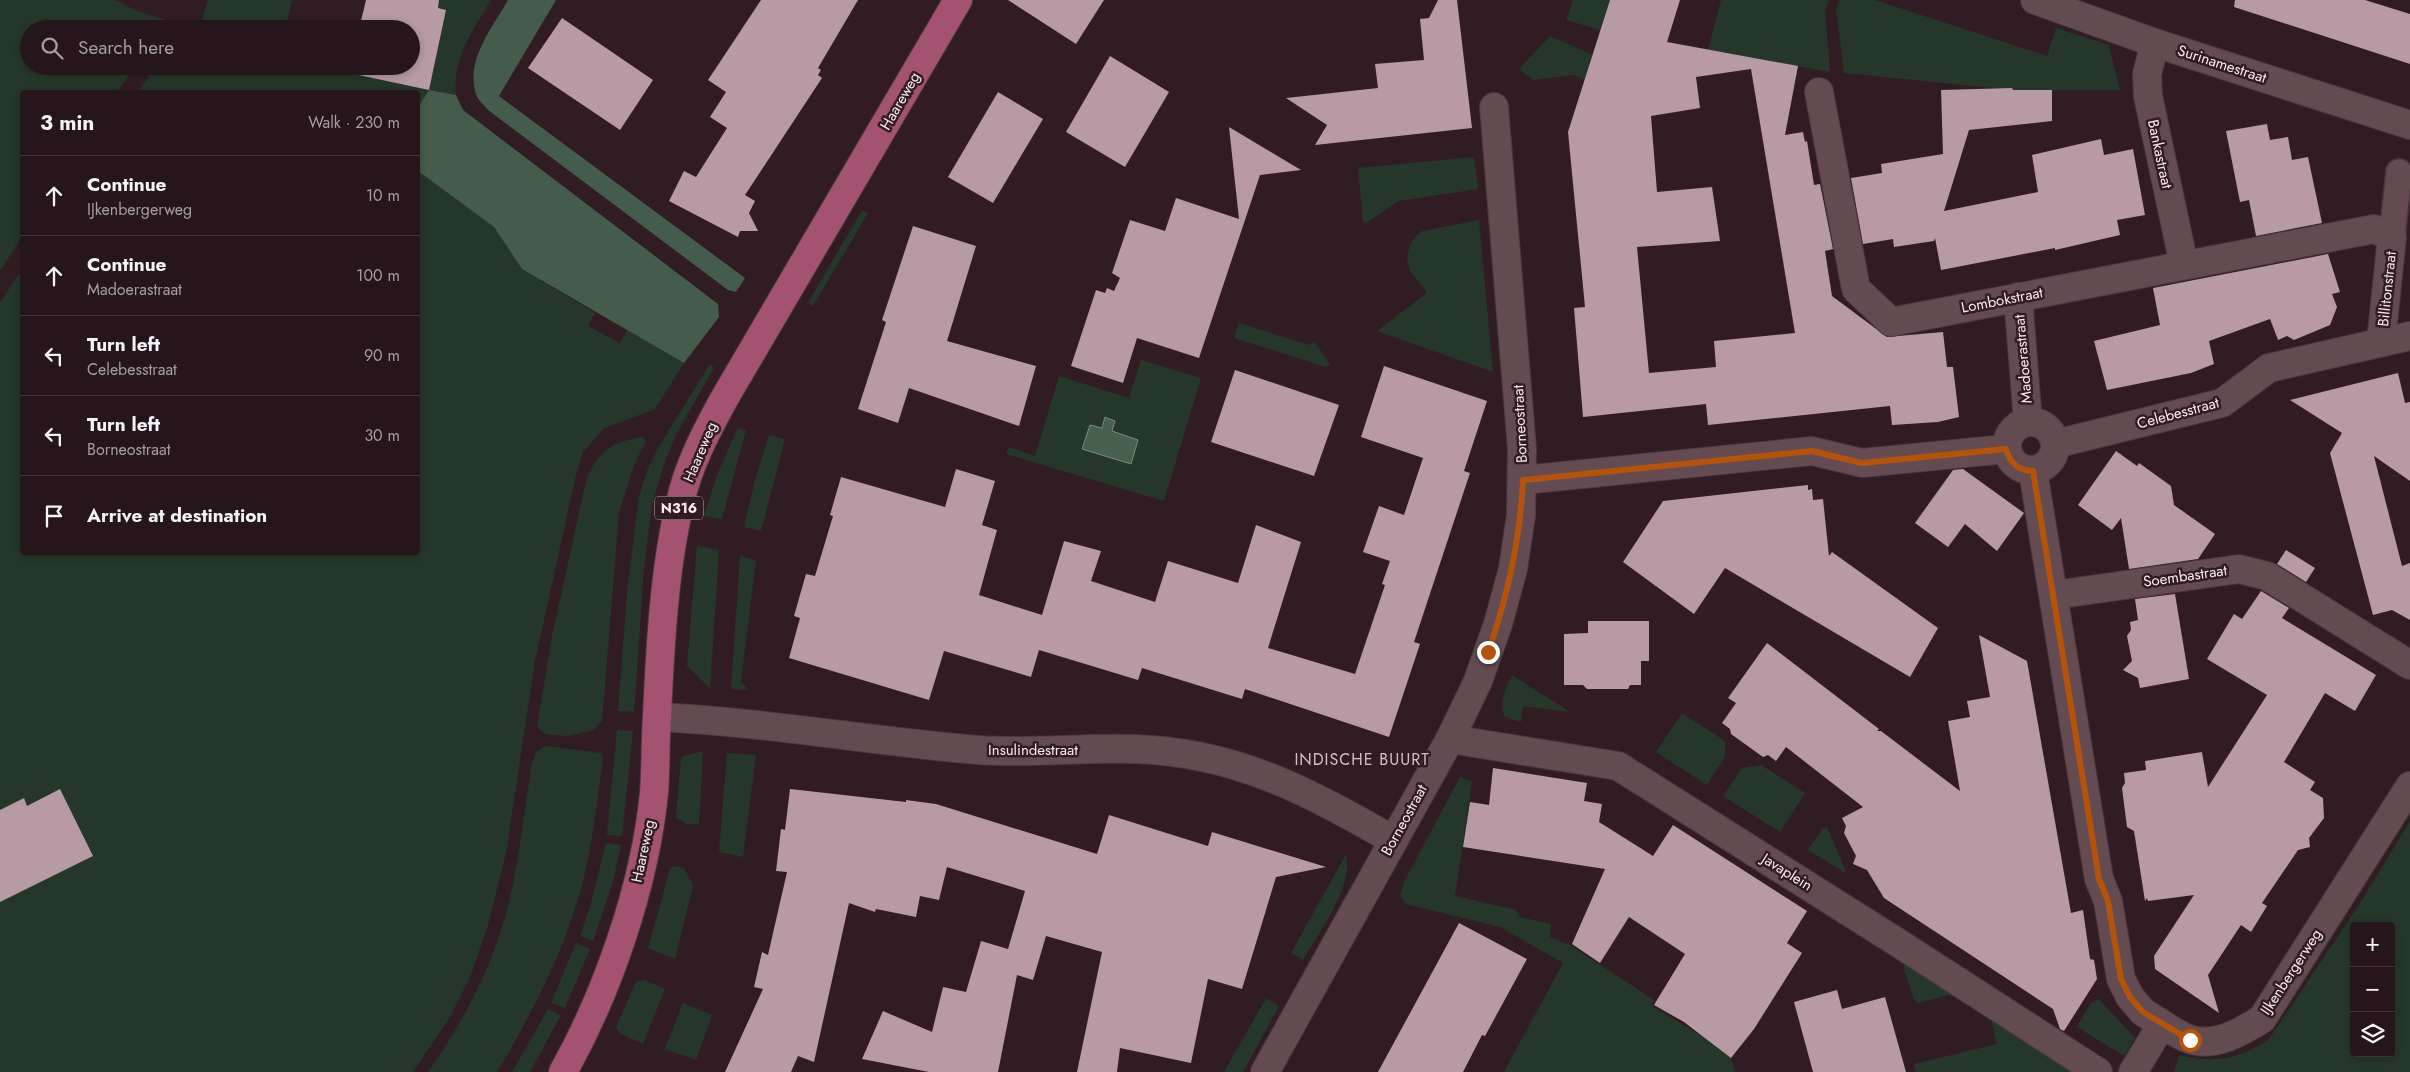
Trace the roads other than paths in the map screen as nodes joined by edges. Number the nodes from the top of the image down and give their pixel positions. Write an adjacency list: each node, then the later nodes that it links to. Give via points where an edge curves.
1 (958, 0): 21 (main road, Haareweg / N316, via 724,399 691,465 680,503 672,552 662,634)
2 (2034, 0): 3 (street, Surinamestraat)
3 (2155, 43): 6 (street, Surinamestraat); 10 (street, Bankastraat, via 2147,74 2148,96)
4 (1819, 92): 11 (street, Lombokstraat, via 1856,289 1891,322)
5 (1494, 107): 18 (street, Borneostraat)
6 (2410, 125)
7 (2399, 172): 9 (street, Billitonstraat)
8 (2358, 233): 9 (street, Billitonstraat, via 2374,229); 10 (street, Lombokstraat)
9 (2392, 237): 13 (street, Billitonstraat)
10 (2184, 265): 11 (street, Lombokstraat)
11 (2018, 297): 14 (street, Madoerastraat)
12 (2410, 336): 13 (street, Celebesstraat)
13 (2381, 342): 15 (street, Celebesstraat, via 2269,368 2222,403)
14 (2028, 422): 15 (street, via 2043,425); 16 (street, via 2014,428 2006,441)
15 (2055, 444): 17 (street, via 2052,459)
16 (2006, 449): 17 (street, via 2008,457 2018,468); 18 (street, via 1862,463 1812,451)
17 (2033, 471): 19 (street)
18 (1523, 480): 22 (street, Borneostraat, via 1513,569 1498,624 1478,680)
19 (2054, 595): 20 (street, Soembastraat, via 2239,569 2267,576); 25 (street, via 2099,879 2108,901 2121,979 2143,1012)
20 (2410, 665)
21 (657, 717): 24 (street, Insulindestraat, via 716,720 980,750 1134,749 1178,753 1224,761 1267,775 1335,807); 26 (main road, Haareweg / N316, via 654,794 634,896 599,998)
22 (1450, 739): 24 (street, Borneostraat); 28 (street, Javaplein, via 1618,766)
23 (2410, 786): 25 (street, IJkenbergerweg, via 2262,1019 2236,1036 2214,1040 2190,1040)
24 (1393, 840): 27 (street, Borneostraat)
25 (2162, 1024): 29 (street)
26 (563, 1072)
27 (1265, 1072)
28 (2098, 1072)
29 (2133, 1072)

